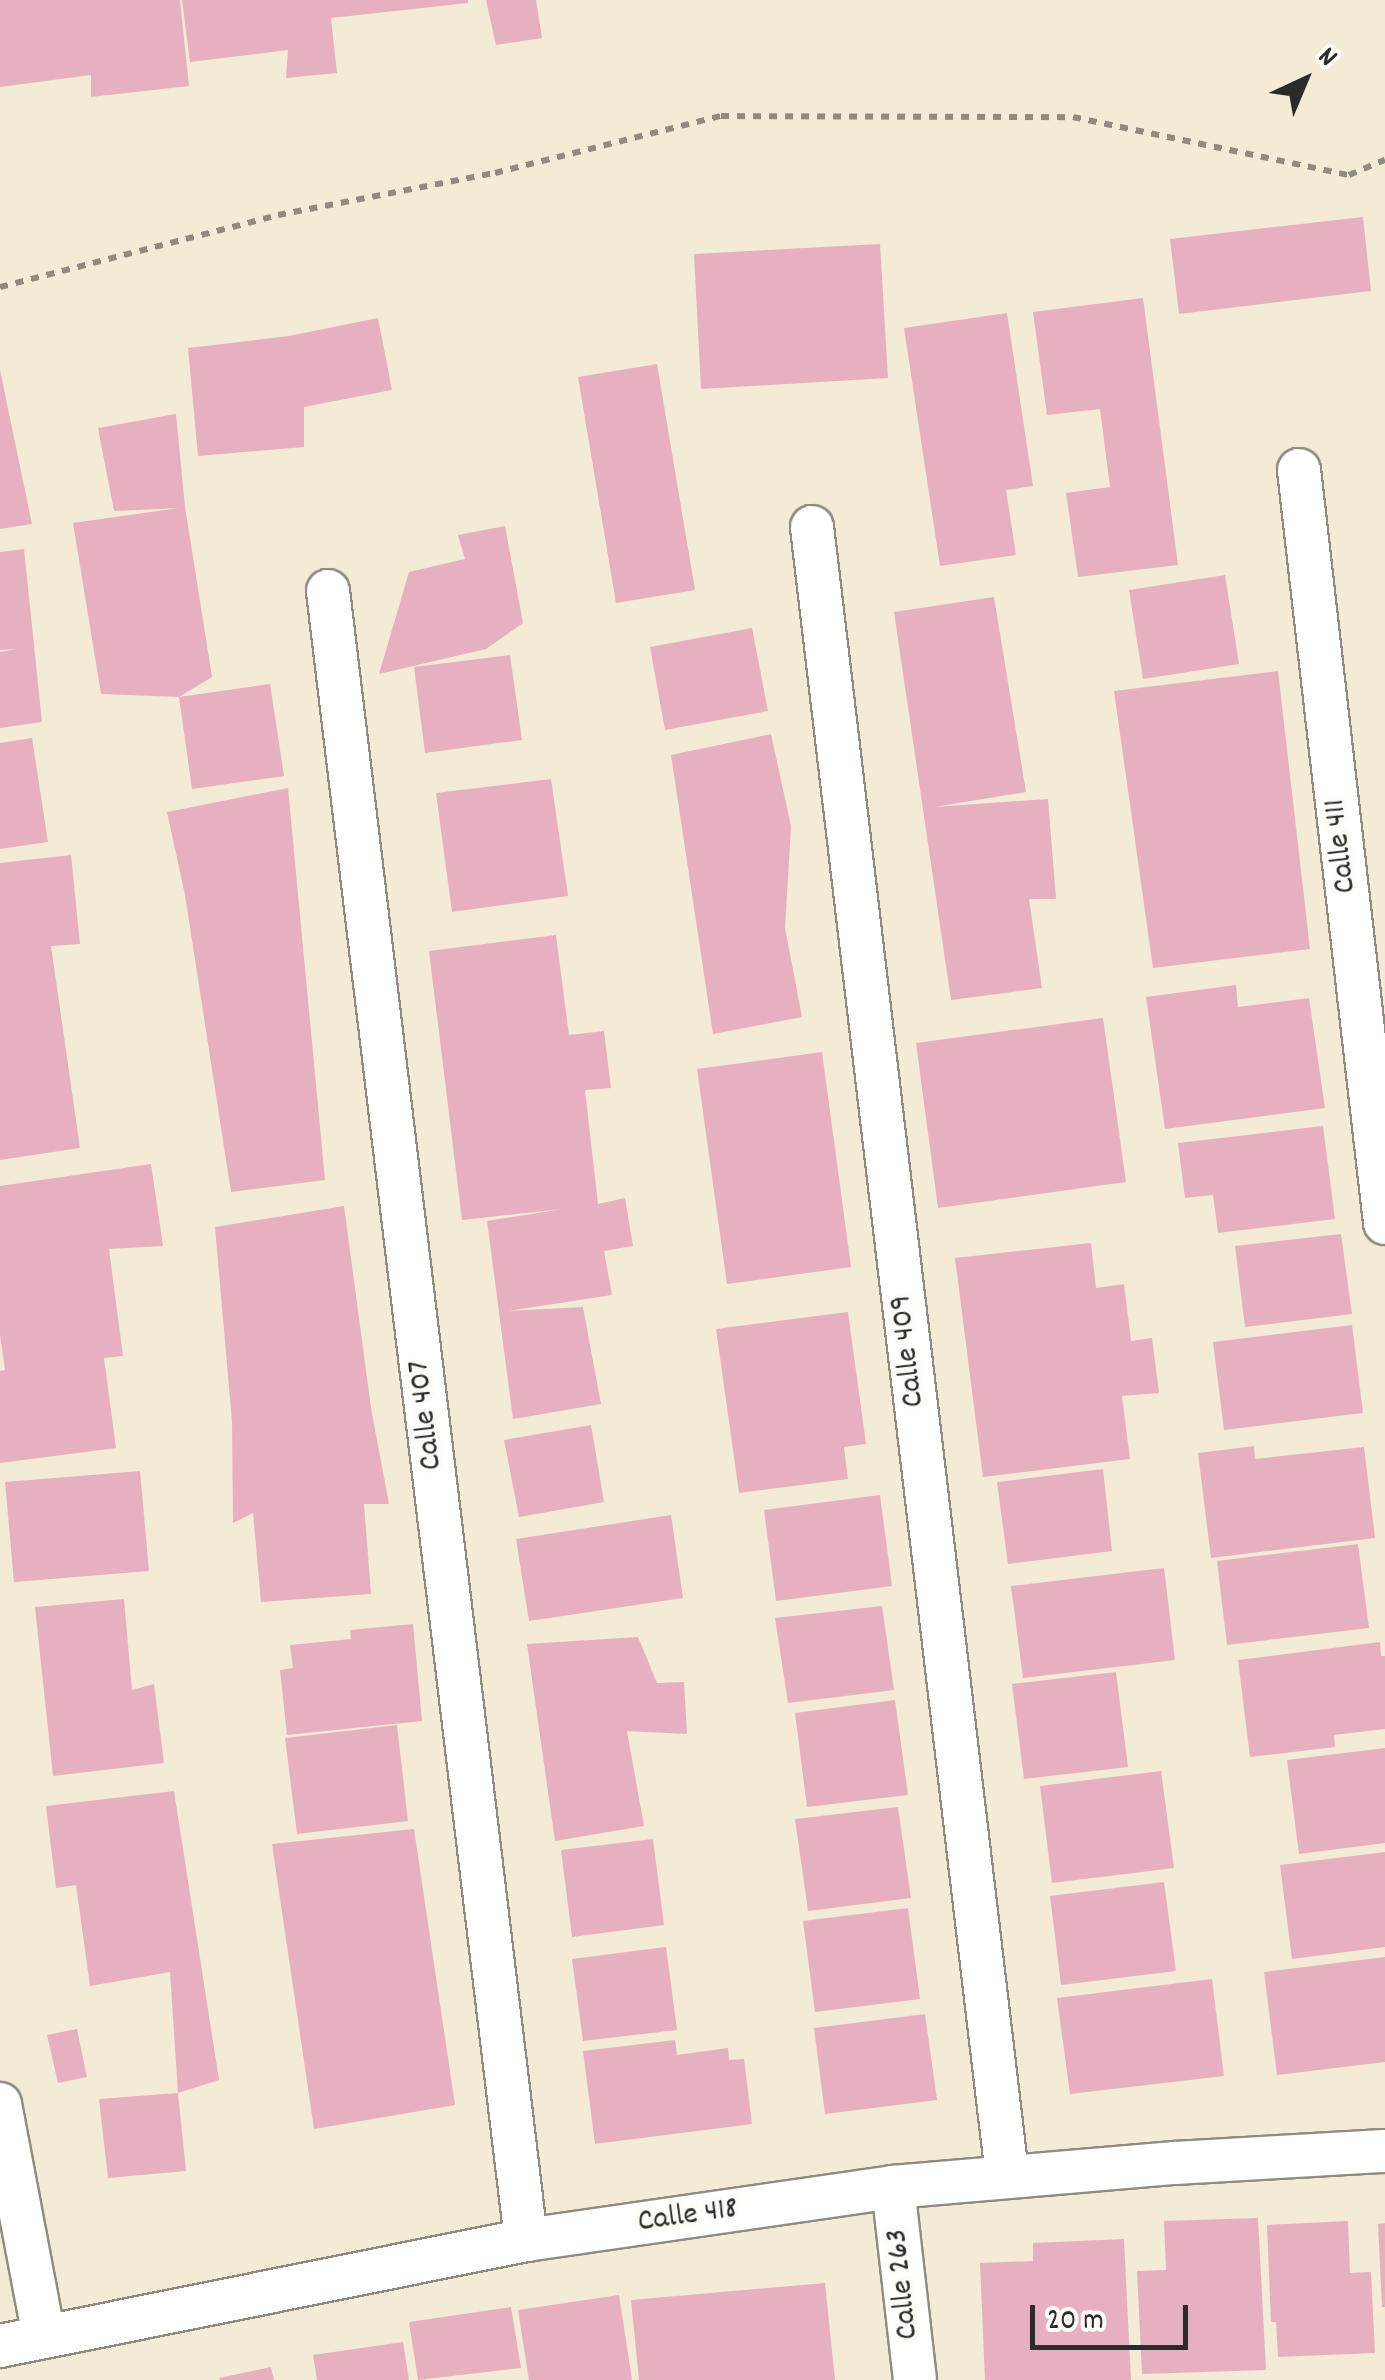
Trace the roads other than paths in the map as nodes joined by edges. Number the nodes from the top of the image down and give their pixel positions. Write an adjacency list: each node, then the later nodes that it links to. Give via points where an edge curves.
1 (1299, 470): 4 (street, Calle 411)
2 (812, 527): 7 (street, Calle 409)
3 (328, 590): 9 (street, Calle 407)
4 (1385, 1222)
5 (0, 2104): 10 (street)
6 (1385, 2152): 7 (street, Calle 418)
7 (1007, 2175): 8 (street, Calle 418)
8 (893, 2187): 9 (street, Calle 418); 12 (street, Calle 263)
9 (526, 2240): 10 (street, Calle 418)
10 (44, 2336): 11 (street, Calle 418)
11 (0, 2346)
12 (915, 2380)

